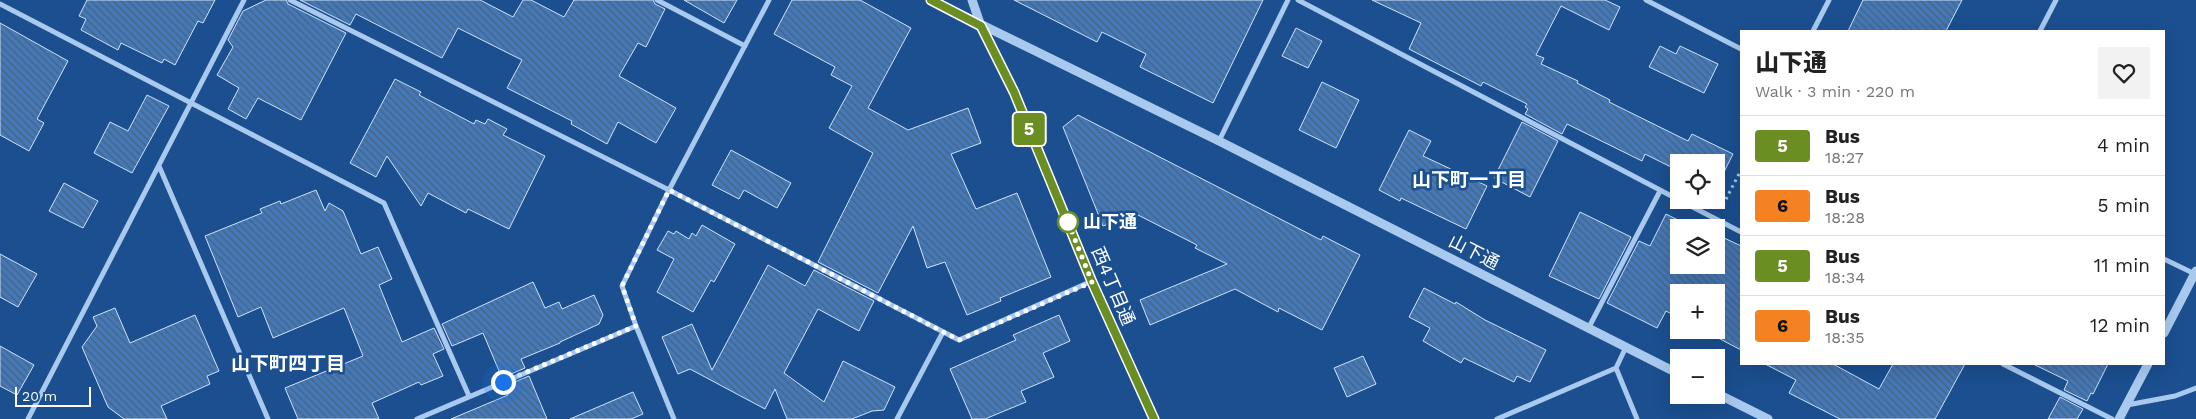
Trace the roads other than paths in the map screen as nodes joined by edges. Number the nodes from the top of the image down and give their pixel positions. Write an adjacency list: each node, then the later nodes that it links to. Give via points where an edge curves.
1 (244, 0): 18 (street)
2 (290, 0): 21 (street)
3 (657, 0): 16 (street)
4 (769, 0): 16 (street)
5 (931, 0): 13 (street, 山下通)
6 (972, 0): 13 (street, 西4丁目通)
7 (1288, 0): 19 (street)
8 (1298, 0): 22 (street)
9 (1646, 0): 17 (street)
10 (1829, 0): 14 (street)
11 (2056, 0): 15 (street)
12 (0, 4): 18 (street)
13 (981, 26): 19 (street, 山下通); 28 (street, 西4丁目通, via 1014,92)
14 (1814, 30)
15 (2041, 30)
16 (744, 46): 21 (street)
17 (1740, 47)
18 (192, 102): 20 (street); 39 (street, via 384,203)
19 (1220, 141): 30 (street, 山下通)
20 (159, 166): 42 (street); 43 (street)
21 (669, 190): 29 (street, via 622,286); 32 (street)
22 (1660, 191): 23 (street); 30 (street)
23 (1670, 196)
24 (1697, 209): 25 (street)
25 (1740, 231)
26 (2165, 259): 27 (street)
27 (2195, 273): 31 (street)
28 (1092, 282): 32 (street, via 959,340); 47 (street, 西4丁目通)
29 (636, 326): 39 (street); 45 (street)
30 (1588, 329): 33 (street, 山下通)
31 (2165, 331)
32 (943, 332): 46 (street)
33 (1626, 347): 36 (street); 37 (street, 山下通)
34 (2005, 365): 51 (street)
35 (2147, 365): 41 (street)
36 (1616, 368): 48 (street); 49 (street)
37 (1670, 369)
38 (2196, 388): 41 (street, via 2175,396)
39 (470, 396): 44 (street)
40 (1725, 398): 50 (street)
41 (2127, 405): 52 (street)
42 (28, 419)
43 (268, 419)
44 (418, 419)
45 (674, 419)
46 (897, 419)
47 (1154, 419)
48 (1497, 419)
49 (1637, 419)
50 (1768, 419)
51 (2112, 419)
52 (2119, 419)

